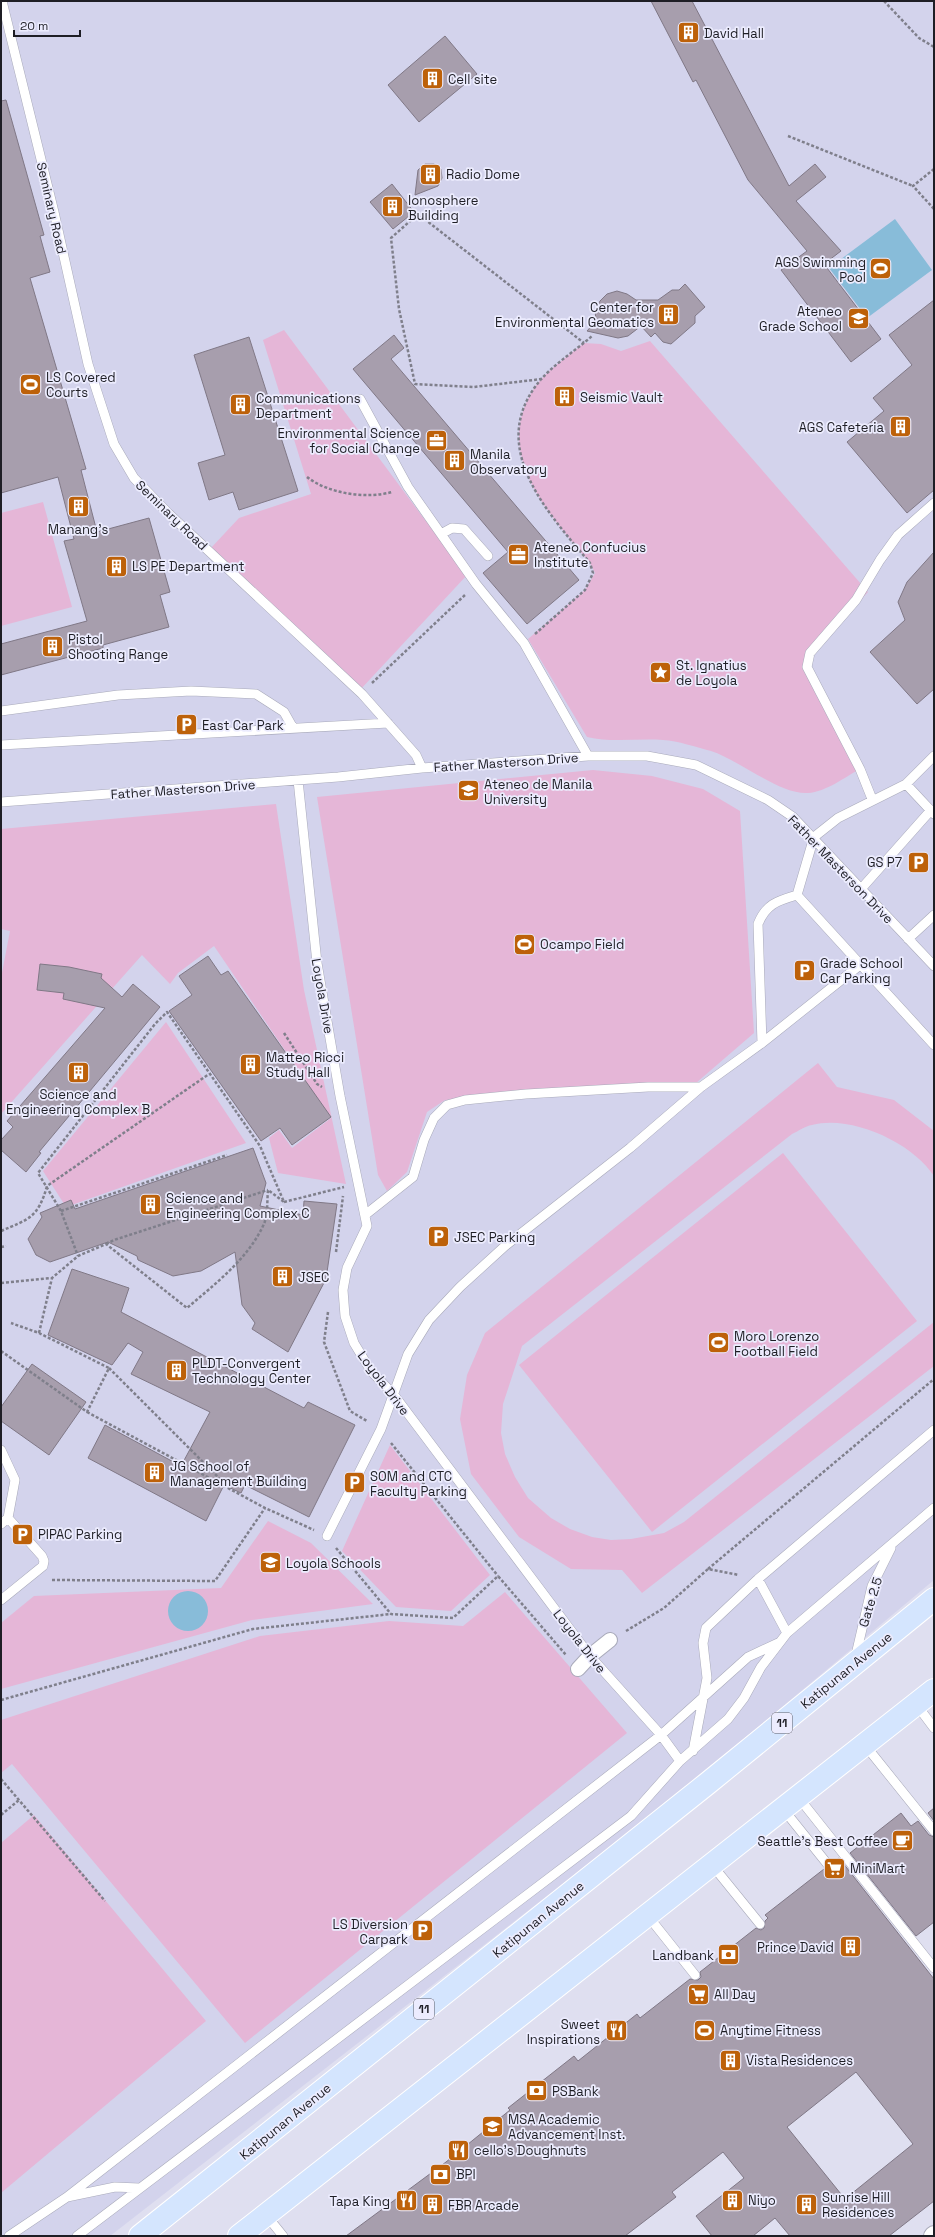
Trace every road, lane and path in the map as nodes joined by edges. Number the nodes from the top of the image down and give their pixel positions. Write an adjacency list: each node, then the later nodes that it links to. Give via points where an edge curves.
1 (2, 1): 3 (lane, Seminary Road)
2 (884, 1): 4 (path, via 919,38)
3 (5, 30): 22 (lane, Seminary Road, via 54,212 88,364 114,444 134,478 168,513)
4 (934, 47)
5 (788, 136): 7 (path)
6 (934, 169): 7 (path)
7 (913, 186): 8 (path)
8 (934, 209)
9 (592, 336): 10 (path)
10 (584, 343): 11 (path); 11 (path, via 418,214 391,238 399,309 415,384 474,387)
11 (542, 379): 17 (path, via 527,400 522,413 519,439 521,455 535,492)
12 (360, 399): 14 (lane)
13 (307, 477): 14 (path, via 322,485 354,495 374,496)
14 (408, 487): 16 (lane)
15 (934, 503): 32 (lane, via 898,535 856,600 810,653 807,667 860,769)
16 (441, 534): 19 (lane, via 452,528 464,529); 20 (lane)
17 (570, 539): 18 (path); 21 (path, via 590,563 593,574 585,590)
18 (566, 541)
19 (488, 556)
20 (476, 584): 21 (lane); 22 (path)
21 (524, 643): 27 (lane)
22 (362, 694): 24 (lane, Seminary Road)
23 (1, 711): 25 (lane, via 118,695 190,692 256,694 284,712)
24 (388, 723): 25 (lane); 29 (lane, Seminary Road, via 416,755)
25 (293, 728): 26 (lane)
26 (1, 745)
27 (588, 756): 29 (lane, Father Masterson Drive); 35 (lane, Father Masterson Drive, via 647,756 696,765 768,800 793,817)
28 (934, 756): 31 (lane)
29 (422, 768): 30 (lane, Father Masterson Drive)
30 (298, 780): 33 (lane, Father Masterson Drive); 54 (lane, Loyola Drive, via 317,963 340,1096)
31 (906, 784): 32 (lane); 34 (lane)
32 (872, 799): 35 (lane, via 838,818)
33 (1, 802)
34 (932, 812): 36 (lane)
35 (814, 837): 36 (lane, Father Masterson Drive); 37 (lane)
36 (861, 889): 39 (lane, Father Masterson Drive)
37 (797, 895): 40 (lane); 43 (lane, via 782,899 764,910 758,924)
38 (934, 915): 39 (lane)
39 (908, 939): 41 (lane, Father Masterson Drive)
40 (860, 965): 43 (lane); 44 (lane)
41 (934, 966)
42 (284, 1033): 47 (path, via 317,1084)
43 (762, 1043): 46 (lane)
44 (934, 1045)
45 (210, 1074): 49 (path); 49 (path, via 167,1012 38,1173); 52 (path, via 260,1146)
46 (701, 1087): 54 (lane, via 648,1087 526,1094 464,1100 447,1105 438,1111 434,1118 424,1140 413,1177); 69 (lane, via 630,1148 505,1246 460,1287 429,1320 415,1342 408,1354)
47 (327, 1091)
48 (227, 1155): 53 (path)
49 (47, 1186): 53 (path); 55 (path, via 42,1204 29,1219)
50 (349, 1187): 52 (path)
51 (268, 1190): 52 (path); 56 (path); 56 (path, via 264,1223 245,1254 187,1308)
52 (284, 1202)
53 (61, 1210): 59 (path)
54 (365, 1215): 69 (lane, Loyola Drive, via 367,1226 347,1268 343,1290 345,1316 358,1349 371,1371)
55 (1, 1231)
56 (106, 1244): 59 (path)
57 (6, 1246): 58 (path)
58 (1, 1247)
59 (78, 1256): 60 (path)
60 (52, 1278): 61 (path); 63 (path)
61 (1, 1283)
62 (11, 1323): 63 (path)
63 (39, 1333): 65 (path)
64 (1, 1351): 70 (path)
65 (109, 1368): 70 (path); 73 (path)
66 (934, 1379): 67 (path)
67 (931, 1382): 68 (path); 79 (path)
68 (934, 1385)
69 (394, 1396): 77 (lane, via 381,1430); 88 (lane, Loyola Drive)
70 (87, 1412): 73 (path)
71 (934, 1430): 81 (lane)
72 (1, 1450): 76 (lane, via 15,1480)
73 (230, 1490): 74 (path)
74 (265, 1508): 77 (path); 80 (path, via 215,1581)
75 (934, 1508): 78 (lane)
76 (5, 1521): 80 (lane, via 42,1556 44,1561 43,1566)
77 (327, 1536): 84 (path)
78 (893, 1544): 85 (lane); 89 (lane, Gate 2.5, via 872,1586)
79 (708, 1569): 81 (path); 86 (path, via 664,1608)
80 (25, 1579): 83 (lane)
81 (758, 1579): 85 (lane); 92 (lane, via 706,1628 703,1643 707,1678)
82 (934, 1598): 89 (main road, Katipunan Avenue / 11)
83 (1, 1600)
84 (391, 1614): 90 (path, via 453,1618 498,1576); 93 (path, via 253,1628)
85 (787, 1633): 87 (lane)
86 (610, 1640): 88 (street)
87 (779, 1642): 92 (lane, via 748,1656); 98 (lane, via 728,1719)
88 (590, 1656): 90 (street); 96 (lane, Loyola Drive)
89 (855, 1663): 117 (main road, Katipunan Avenue / 11)
90 (578, 1670)
91 (934, 1690): 94 (main road)
92 (704, 1695): 96 (lane); 98 (lane)
93 (1, 1700)
94 (916, 1704): 95 (lane); 97 (main road)
95 (934, 1728)
96 (660, 1735): 99 (lane, Loyola Drive); 113 (lane)
97 (865, 1745): 102 (main road); 104 (lane)
98 (693, 1751): 99 (lane)
99 (680, 1761): 112 (lane, via 631,1816)
100 (1, 1779): 101 (path)
101 (19, 1800): 103 (path); 107 (path)
102 (791, 1804): 105 (main road); 106 (lane); 110 (lane)
103 (1, 1815)
104 (934, 1831)
105 (713, 1866): 108 (main road); 109 (lane)
106 (828, 1866)
107 (105, 1901)
108 (648, 1916): 111 (lane); 114 (main road)
109 (760, 1924)
110 (934, 1968)
111 (695, 1976)
112 (139, 2188): 113 (lane, via 115,2187); 116 (lane)
113 (67, 2197): 115 (lane)
114 (266, 2215): 118 (main road); 119 (lane)
115 (9, 2236)
116 (77, 2236)
117 (140, 2236)
118 (239, 2236)
119 (283, 2236)

